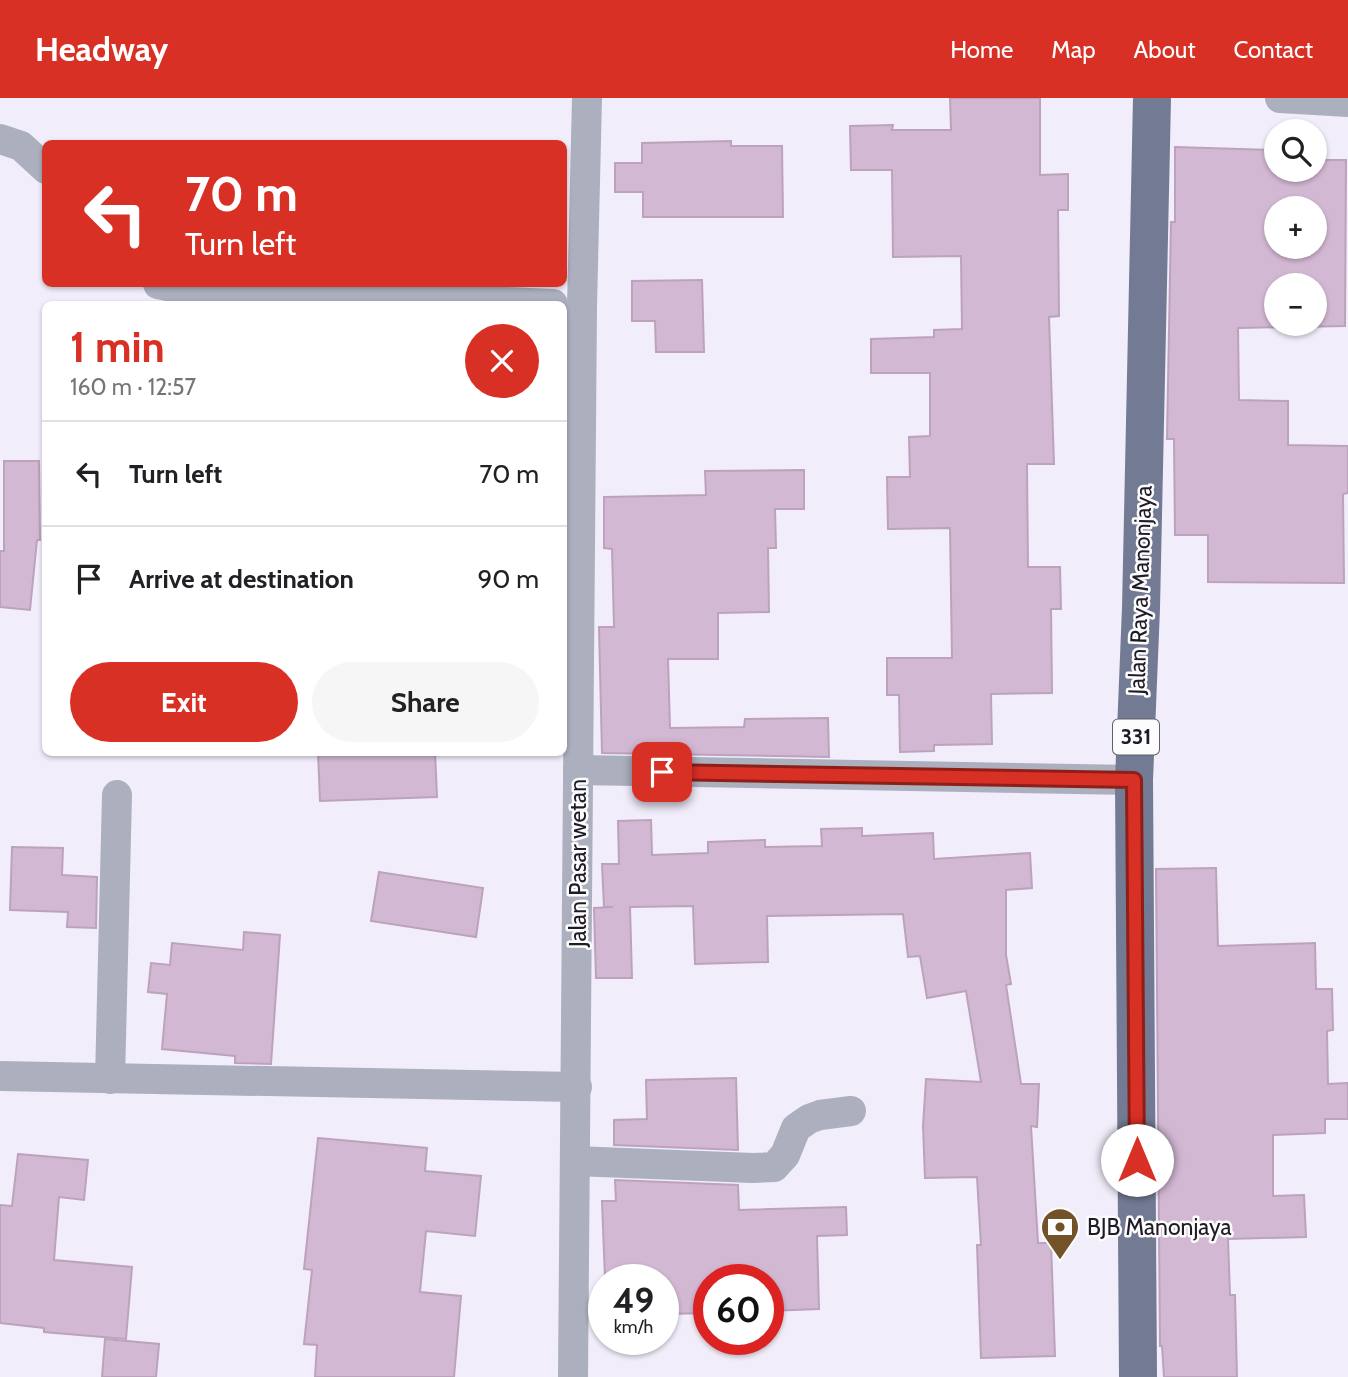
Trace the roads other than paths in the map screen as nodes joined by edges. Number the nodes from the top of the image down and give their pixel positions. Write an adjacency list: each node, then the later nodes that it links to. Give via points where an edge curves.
1 (587, 98): 9 (street, Jalan Pasar wetan)
2 (1152, 98): 12 (main road, Jalan Raya Manonjaya / 331)
3 (1280, 98): 4 (street)
4 (1348, 102)
5 (0, 139): 6 (street, via 21,146)
6 (42, 165)
7 (168, 287): 8 (street)
8 (473, 301)
9 (566, 301)
10 (567, 344): 11 (street, Jalan Pasar wetan)
11 (578, 770): 12 (street); 16 (street, Jalan Pasar wetan)
12 (1134, 780): 20 (main road, Jalan Raya Manonjaya / 331)
13 (117, 794): 15 (street)
14 (0, 1076): 15 (street)
15 (110, 1079): 16 (street)
16 (577, 1087): 18 (street, Jalan Pasar wetan)
17 (850, 1111): 18 (street, via 802,1123 774,1167)
18 (575, 1161): 19 (street, Jalan Pasar wetan)
19 (573, 1377)
20 (1138, 1377)

